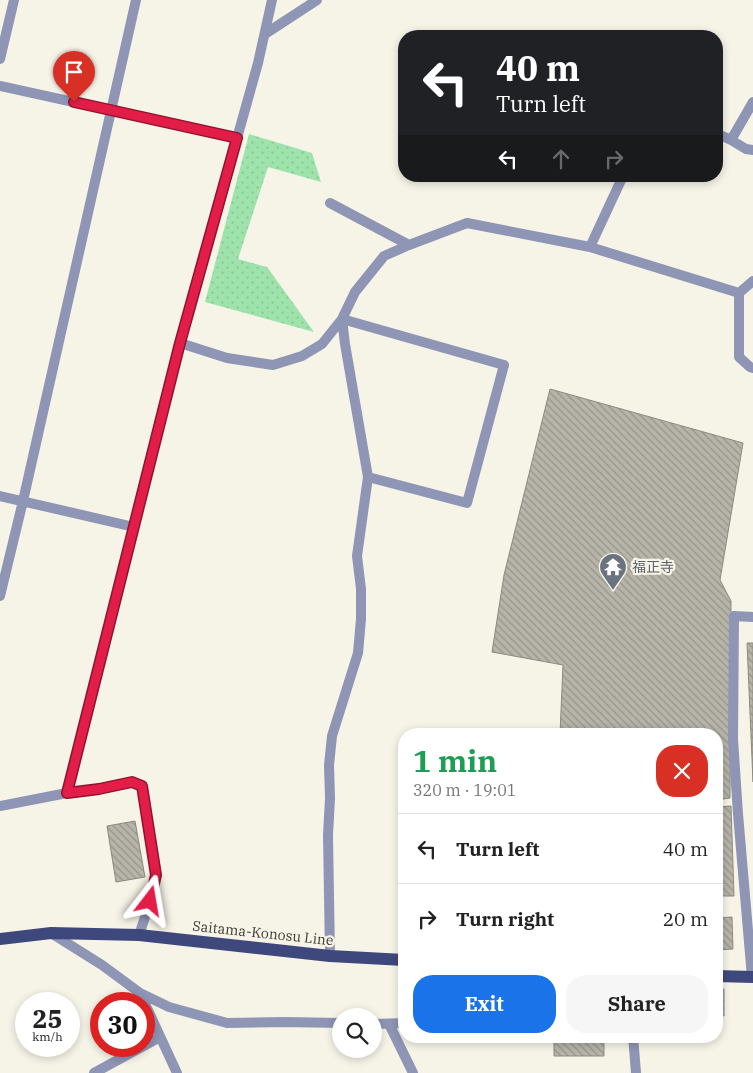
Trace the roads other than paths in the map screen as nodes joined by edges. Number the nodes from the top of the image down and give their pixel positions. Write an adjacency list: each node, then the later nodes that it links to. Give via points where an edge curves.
1 (14, 0): 6 (street)
2 (136, 0): 9 (street)
3 (272, 0): 5 (street)
4 (317, 0): 5 (street)
5 (264, 34): 11 (street)
6 (0, 59)
7 (0, 86): 9 (street)
8 (753, 102): 12 (street)
9 (110, 110): 11 (street); 25 (street)
10 (723, 136): 12 (street)
11 (237, 138): 21 (street)
12 (731, 140): 13 (street)
13 (753, 150)
14 (620, 182): 17 (street)
15 (330, 203): 16 (street)
16 (410, 245): 17 (street, via 467,223); 20 (street, via 384,256 355,292)
17 (590, 247): 19 (street)
18 (753, 281): 19 (street)
19 (739, 293): 22 (street, via 739,357)
20 (342, 319): 21 (street, via 322,344 302,356 273,365 227,358); 23 (street); 23 (street, via 504,365 467,503)
21 (180, 343): 26 (street)
22 (753, 368)
23 (368, 477): 34 (street, via 357,556 361,588 358,653 332,736 329,765)
24 (0, 496): 25 (street)
25 (23, 501): 26 (street); 27 (street)
26 (134, 527): 29 (street)
27 (0, 596)
28 (753, 617): 37 (street, via 734,616 733,679 733,739)
29 (67, 793): 30 (street); 32 (street, via 132,782 142,786 156,875)
30 (0, 806)
31 (51, 933): 32 (main road, Saitama-Konosu Line); 33 (main road, Saitama-Konosu Line); 38 (street)
32 (140, 935): 34 (main road, Saitama-Konosu Line)
33 (0, 939)
34 (330, 956): 35 (main road, Saitama-Konosu Line)
35 (398, 960)
36 (723, 976): 37 (main road)
37 (752, 977)
38 (139, 992)
39 (155, 1000): 40 (street, via 227,1023)
40 (332, 1023)
41 (398, 1023): 43 (street)
42 (382, 1024): 43 (street)
43 (389, 1024): 46 (street)
44 (155, 1026): 45 (street)
45 (160, 1037): 49 (street); 50 (street)
46 (398, 1042)
47 (398, 1043): 51 (street)
48 (634, 1043): 52 (street)
49 (94, 1073)
50 (177, 1073)
51 (413, 1073)
52 (636, 1073)

